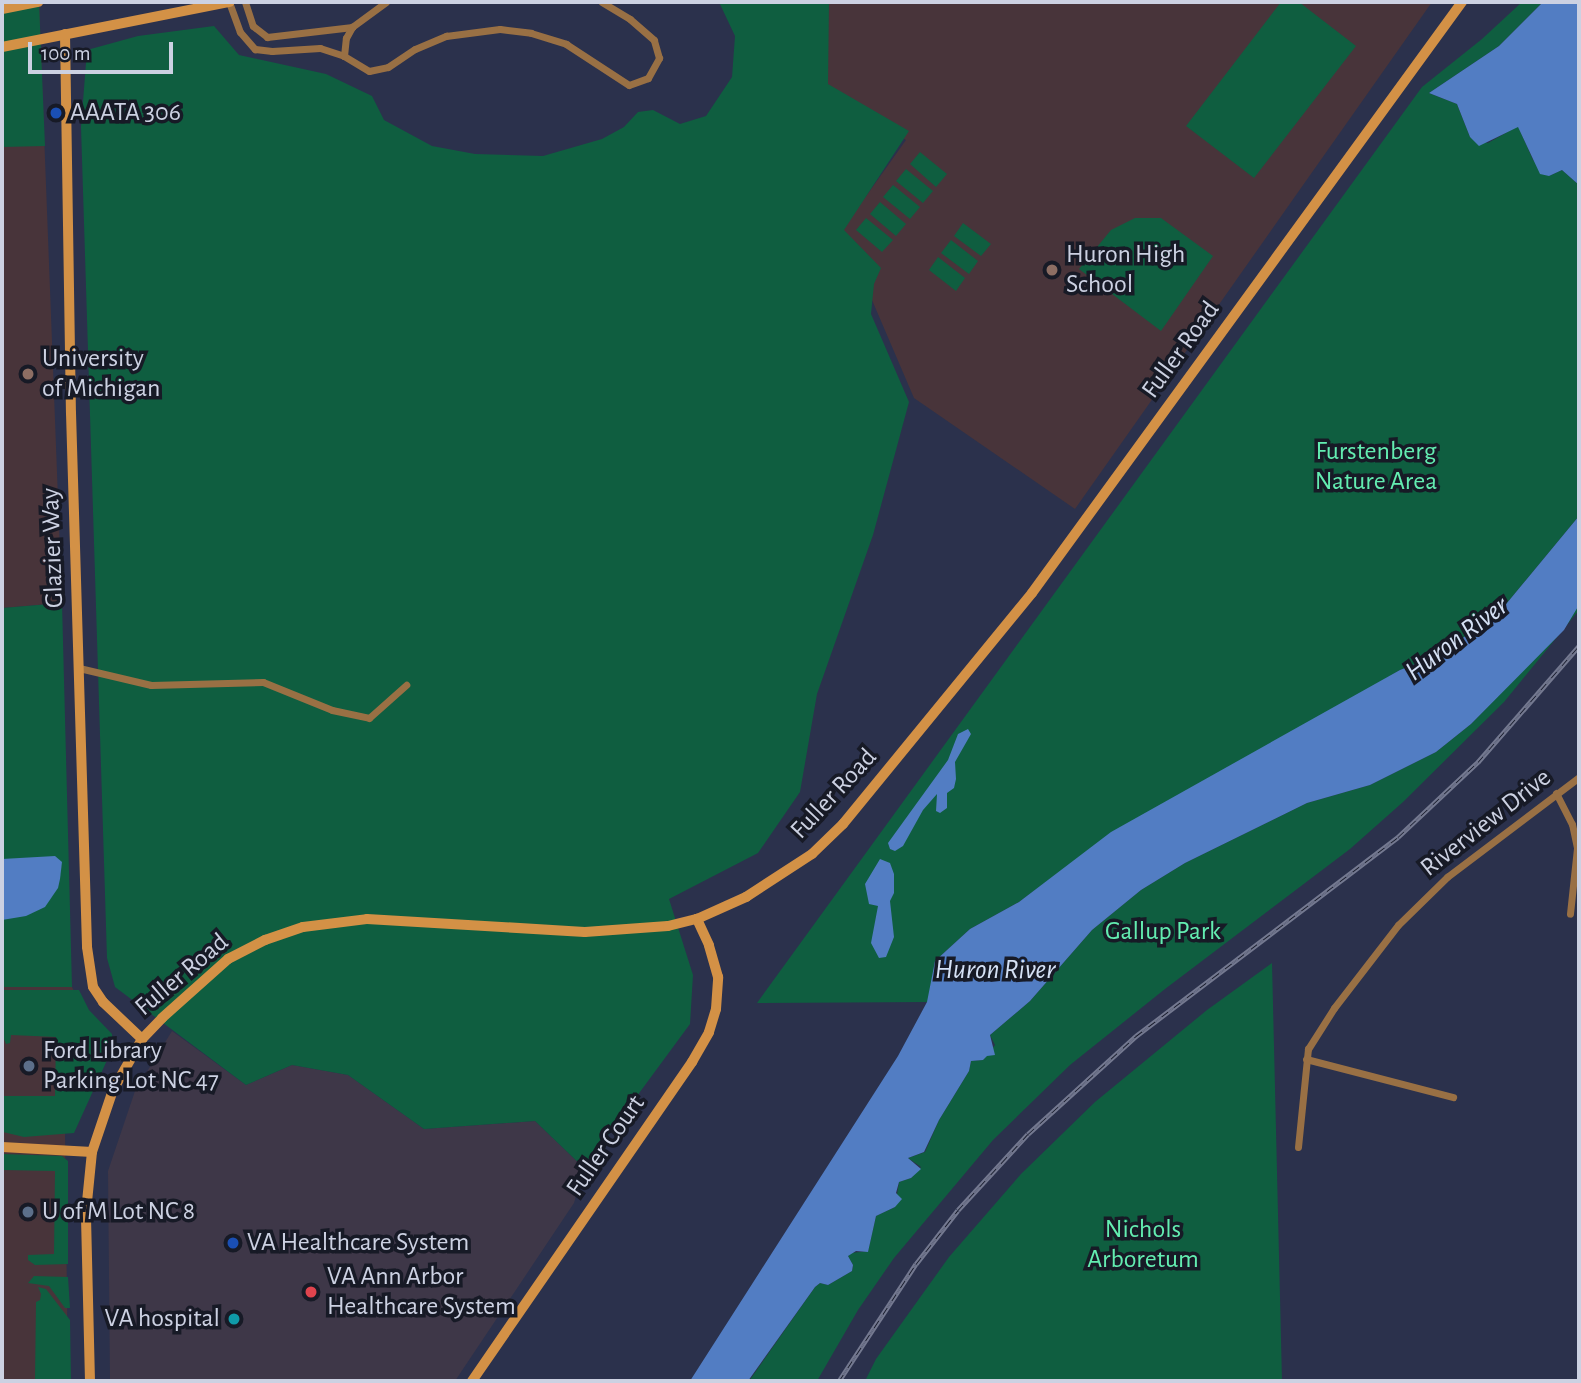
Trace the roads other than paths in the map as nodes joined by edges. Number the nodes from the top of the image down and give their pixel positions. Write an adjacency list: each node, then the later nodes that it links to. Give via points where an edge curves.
1 (38, 2): 8 (main road)
2 (203, 2): 9 (main road)
3 (229, 2): 9 (main road); 13 (street, via 240,32 255,48 320,48)
4 (245, 2): 10 (street, via 253,26 267,37)
5 (386, 2): 10 (street)
6 (602, 2): 13 (street, via 654,40 659,58 648,78 629,85 566,44 500,29 446,36 378,71 361,68)
7 (1462, 2): 19 (main road, Fuller Road, via 1032,593 843,824 812,855 746,897)
8 (2, 9)
9 (193, 9): 11 (main road)
10 (352, 27): 13 (street)
11 (65, 34): 12 (main road); 14 (main road, Glazier Way)
12 (2, 47)
13 (344, 56)
14 (79, 668): 15 (street, via 151,685 263,682 332,710 369,718); 20 (main road, Glazier Way, via 89,970 103,1002)
15 (406, 685)
16 (1579, 777): 17 (street, Riverview Drive)
17 (1556, 793): 18 (street, via 1572,824 1577,848); 21 (street, Riverview Drive, via 1447,877 1398,925 1320,1027)
18 (1570, 914)
19 (697, 919): 20 (main road, Fuller Road, via 632,931 585,932 367,919 303,927 265,940 229,960); 27 (main road, Fuller Court, via 718,977 709,1032)
20 (142, 1039): 25 (main road, Fuller Road, via 113,1090)
21 (1306, 1059): 22 (street); 24 (street, Riverview Drive)
22 (1453, 1097)
23 (2, 1147): 25 (main road)
24 (1298, 1147)
25 (92, 1152): 26 (main road, Fuller Road, via 86,1212)
26 (90, 1381)
27 (472, 1381)

